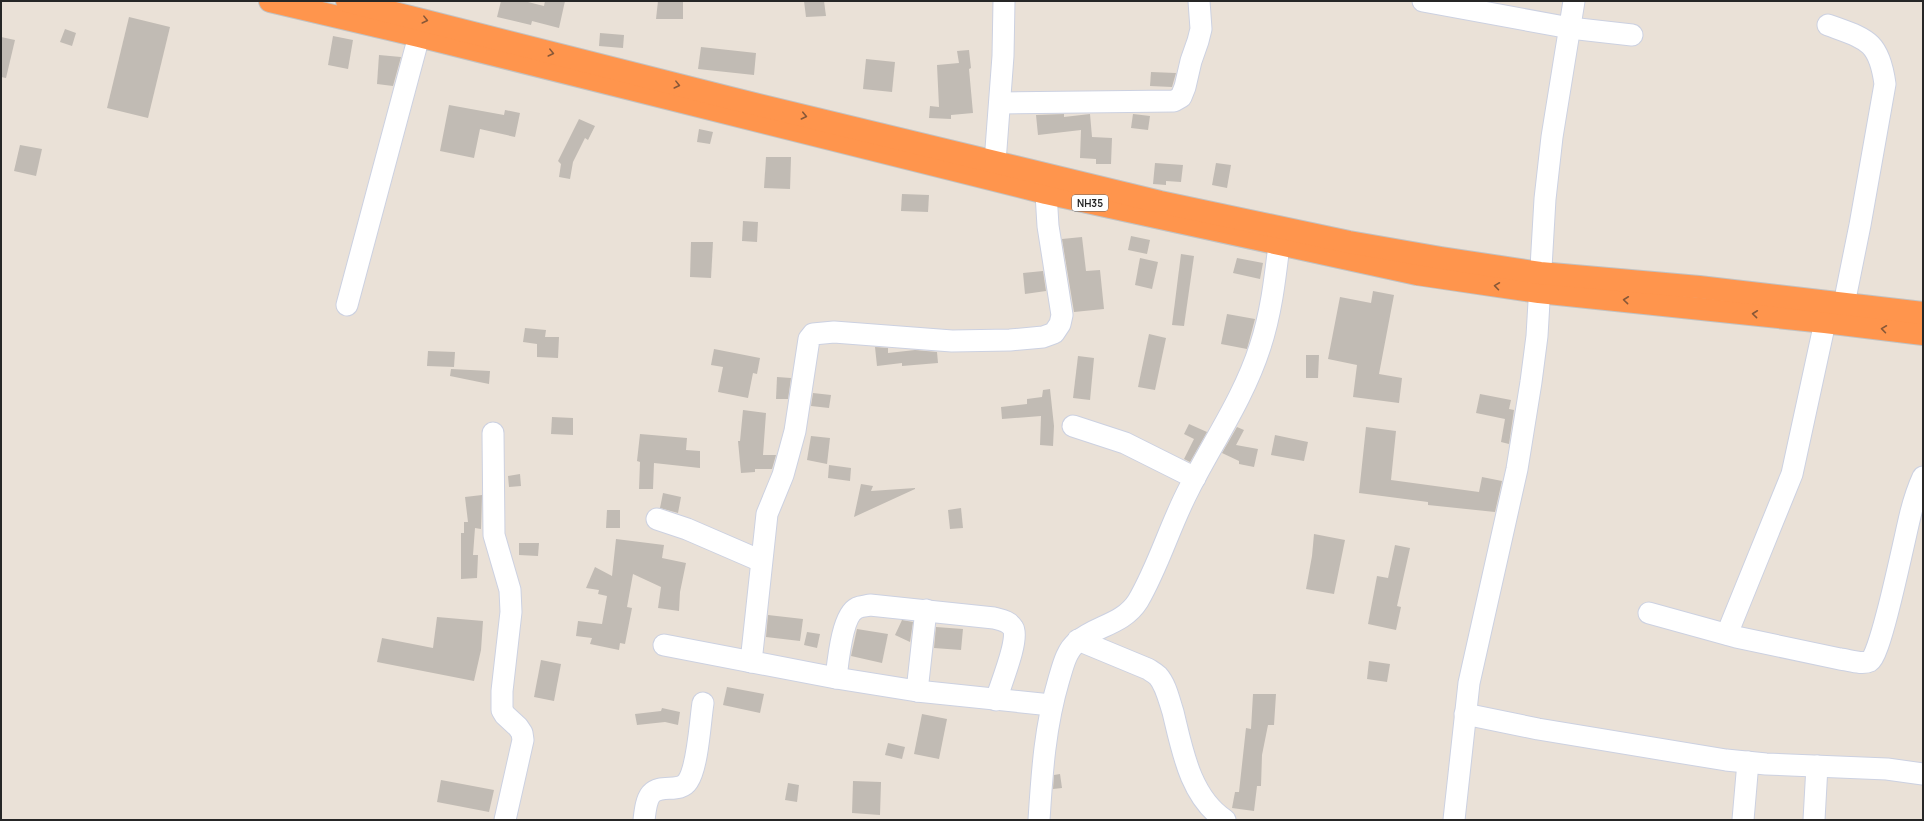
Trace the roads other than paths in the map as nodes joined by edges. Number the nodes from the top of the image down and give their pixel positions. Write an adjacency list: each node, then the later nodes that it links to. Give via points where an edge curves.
1 (270, 1): 11 (highway, NH35)
2 (347, 1): 7 (highway, NH35)
3 (1004, 1): 12 (street)
4 (1199, 1): 12 (street, via 1201,29 1185,87 1181,97 1174,101)
5 (1423, 1): 9 (street)
6 (1574, 1): 9 (street)
7 (403, 8): 13 (highway, NH35, one-way to 13, via 730,98)
8 (1828, 25): 17 (street, via 1860,37 1874,48 1882,63 1885,84)
9 (1570, 28): 10 (street); 16 (street, via 1552,136)
10 (1632, 35)
11 (419, 36): 14 (highway, NH35); 18 (street)
12 (1000, 103): 13 (street)
13 (995, 162): 16 (highway, NH35, via 1160,202 1349,242 1441,258)
14 (1046, 193): 15 (highway, NH35); 27 (street, via 1048,226 1062,315 1054,333 1042,337 1010,340 952,341 834,332 813,334 809,338 795,431 768,514)
15 (1279, 245): 16 (highway, NH35, one-way to 15, via 1417,274); 25 (street, via 1267,323 1260,348 1225,424)
16 (1540, 282): 17 (highway, NH35, via 1699,287); 20 (highway, NH35, one-way to 16); 39 (street, via 1537,336 1517,469 1469,683)
17 (1844, 304): 19 (highway, NH35)
18 (347, 305)
19 (1923, 313)
20 (1825, 322): 21 (highway, NH35, one-way to 20); 30 (street, via 1792,474)
21 (1923, 334)
22 (1073, 426): 25 (street, via 1125,443)
23 (493, 433): 44 (street, via 494,535 510,590 511,612 502,710 518,727 523,740)
24 (1923, 477): 30 (street, via 1912,510 1882,634 1875,656 1871,660 1858,662 1840,659)
25 (1195, 478): 31 (street, via 1148,584 1136,603 1114,622)
26 (657, 519): 27 (street)
27 (761, 560): 33 (street)
28 (926, 610): 34 (street, via 870,605 857,608 849,615 844,629); 35 (street); 36 (street, via 994,618 1014,628 1013,650)
29 (1649, 613): 30 (street)
30 (1727, 634)
31 (1078, 640): 38 (street, via 1065,659); 43 (street, via 1157,675 1170,704 1186,764)
32 (664, 645): 33 (street)
33 (751, 662): 34 (street)
34 (836, 678): 35 (street)
35 (917, 691): 36 (street)
36 (996, 700): 38 (street)
37 (703, 703): 45 (street, via 695,759 687,782 682,786 657,790 651,794)
38 (1051, 705): 46 (street, via 1044,751)
39 (1465, 714): 40 (street, via 1538,729); 49 (street)
40 (1748, 762): 41 (street); 50 (street)
41 (1817, 766): 42 (street, via 1886,769); 51 (street)
42 (1923, 774)
43 (1204, 799): 47 (street); 48 (street)
44 (505, 820)
45 (644, 820)
46 (1039, 820)
47 (1199, 820)
48 (1225, 820)
49 (1454, 820)
50 (1743, 820)
51 (1814, 820)

